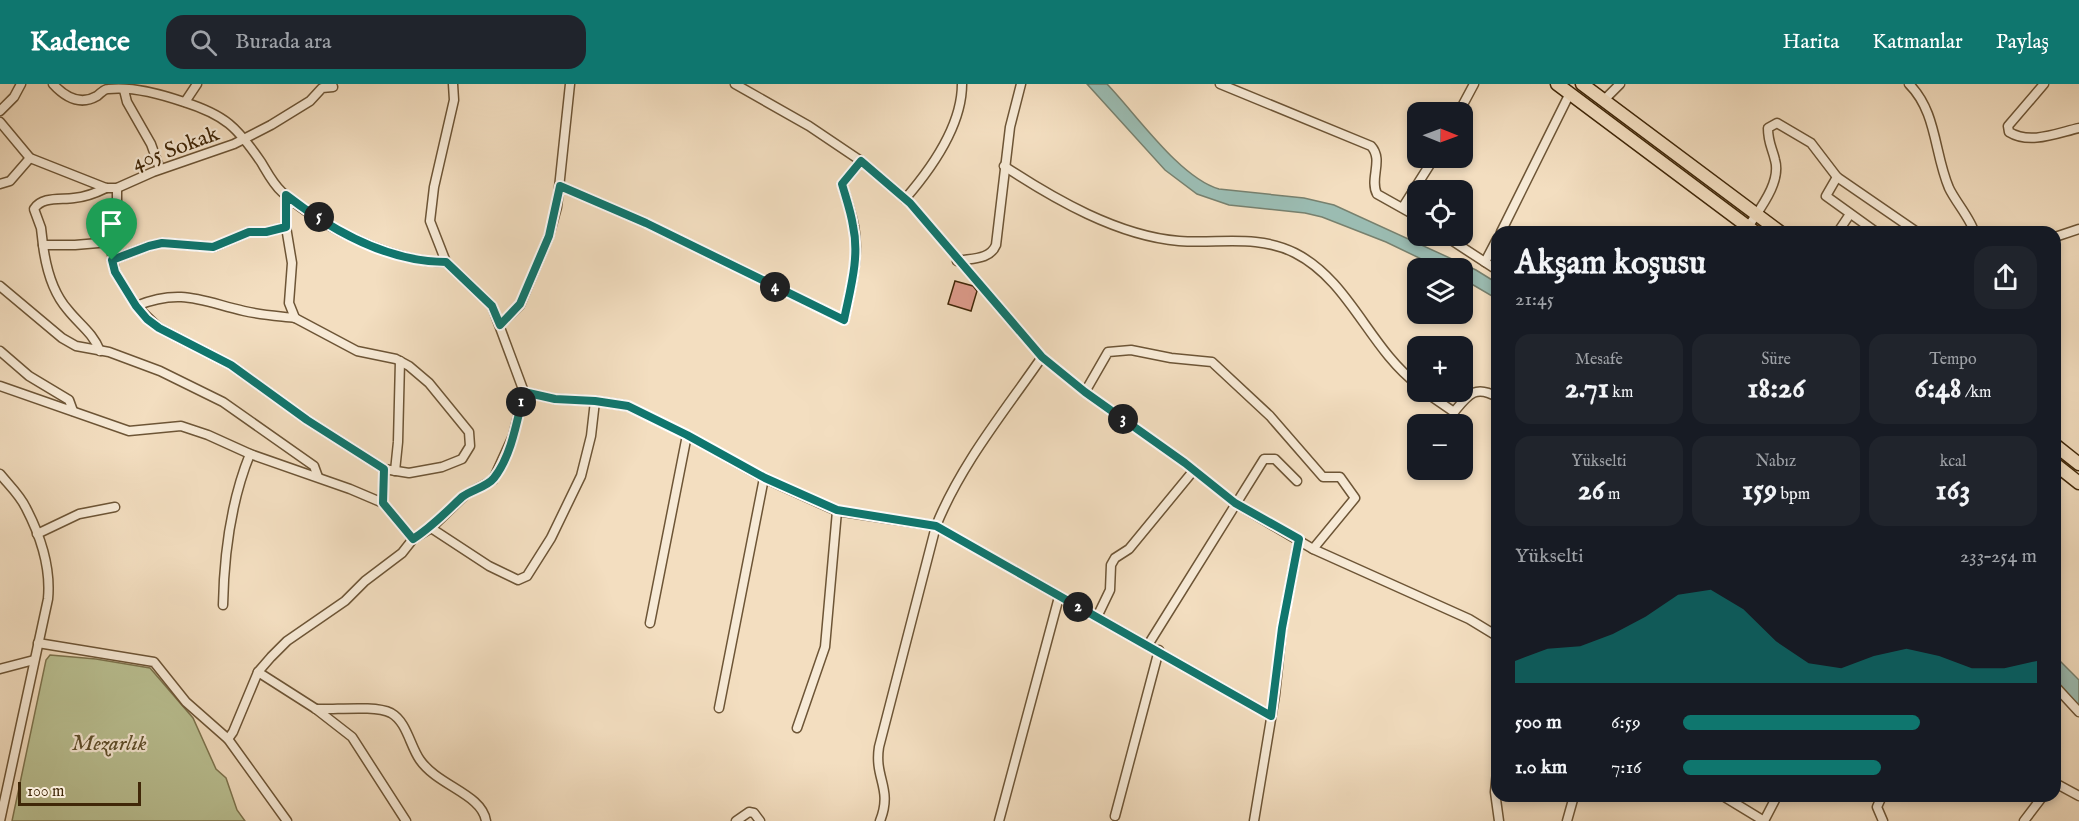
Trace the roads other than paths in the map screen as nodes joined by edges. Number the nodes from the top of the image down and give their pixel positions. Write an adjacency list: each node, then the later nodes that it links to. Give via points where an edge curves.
1 (21, 84): 23 (street)
2 (53, 84): 16 (street, via 68,98 78,100 90,99)
3 (197, 84): 21 (street)
4 (453, 84): 60 (street, via 454,100 430,221)
5 (570, 84): 34 (street)
6 (735, 84): 28 (street)
7 (962, 84): 38 (street, via 957,114 922,179)
8 (1220, 84): 39 (street, via 1371,146 1377,159 1374,190 1381,198)
9 (1474, 84): 22 (street)
10 (1557, 84): 19 (highway)
11 (1582, 84): 20 (highway)
12 (1620, 84): 20 (street)
13 (1909, 84): 50 (street, via 1927,111 1949,187)
14 (2044, 84): 25 (street, via 2008,126 2009,132 2028,138)
15 (1018, 85): 29 (street)
16 (106, 86): 18 (street)
17 (333, 87): 26 (street, 405 Sokak, via 322,88 310,100)
18 (124, 90): 21 (street, via 146,91); 31 (street)
19 (1570, 93): 43 (street); 44 (highway)
20 (1604, 100): 41 (highway)
21 (185, 102): 26 (street, via 214,112)
22 (1464, 102)
23 (0, 111)
24 (0, 122): 27 (street)
25 (2079, 128)
26 (244, 138): 31 (street, 405 Sokak); 37 (street)
27 (30, 158): 33 (street, via 10,181); 35 (street)
28 (861, 161): 34 (street, via 842,184 855,239 854,270 844,320 646,223); 38 (street)
29 (1004, 166): 59 (street, via 994,250 986,256); 71 (street, via 1042,191 1129,232 1178,241 1260,241 1293,252 1328,276 1389,360)
30 (1428, 168): 39 (street)
31 (160, 169): 36 (street, 405 Sokak)
32 (1837, 177): 41 (street, via 1810,143 1777,123 1768,128 1776,170 1771,189); 42 (street, via 1826,196); 49 (street)
33 (0, 184)
34 (560, 186): 66 (street, via 549,236 524,295)
35 (106, 188): 36 (street); 55 (street, via 37,205 34,209)
36 (117, 188): 54 (street)
37 (286, 195): 51 (street); 60 (street, via 380,251)
38 (905, 199): 59 (street)
39 (1403, 207): 40 (street)
40 (1407, 210)
41 (1756, 214): 45 (street); 46 (highway)
42 (1850, 214): 47 (street); 48 (street)
43 (1504, 226)
44 (1743, 226)
45 (1751, 226)
46 (1772, 226)
47 (1842, 226)
48 (1867, 226)
49 (1908, 226)
50 (1972, 226)
51 (286, 227): 58 (street, via 249,232 213,247 162,243); 65 (street, via 292,263 289,303)
52 (2079, 229): 53 (street)
53 (2061, 235)
54 (110, 242): 55 (street); 58 (street)
55 (43, 245): 68 (street, via 58,297 92,335)
56 (1460, 246): 61 (street)
57 (1491, 250): 61 (street)
58 (112, 260): 64 (street)
59 (957, 261): 69 (street)
60 (446, 262): 66 (street, via 492,306)
61 (1485, 262): 62 (street)
62 (1491, 266)
63 (0, 286): 68 (street, via 62,338 76,346)
64 (136, 306): 65 (street, via 152,299 197,297 246,312); 85 (street, via 159,328 231,365)
65 (295, 318): 70 (street, via 357,351)
66 (500, 325): 73 (street)
67 (0, 351): 80 (street, via 29,376 69,400)
68 (100, 351): 90 (street, via 160,371 223,402 314,466)
69 (1042, 357): 74 (street); 98 (street, via 975,450)
70 (400, 361): 88 (street); 88 (street, via 429,383 469,432 470,446 462,459 442,467 409,473)
71 (1407, 376)
72 (0, 386): 80 (street)
73 (524, 392): 77 (street, via 555,399); 99 (street, via 513,436 493,480 465,495)
74 (1085, 392): 87 (street); 103 (street, via 1108,352 1131,350 1212,362 1270,416 1323,477 1340,477 1355,498)
75 (1473, 392): 76 (street, via 1483,390)
76 (1491, 394)
77 (595, 401): 81 (street, via 628,406); 99 (street, via 581,476 551,538 527,576 518,580 489,566)
78 (1440, 402): 79 (street, via 1454,412)
79 (1462, 402)
80 (73, 411): 83 (street, via 129,431 182,426)
81 (687, 435): 91 (street); 107 (street)
82 (2061, 450): 84 (highway)
83 (250, 454): 90 (street); 105 (street, via 241,476 229,535)
84 (2079, 464)
85 (384, 469): 88 (street); 94 (street)
86 (2061, 469): 93 (highway)
87 (1194, 470): 95 (street); 106 (street, via 1129,549 1115,558 1110,590)
88 (394, 471)
89 (0, 474): 100 (street, via 25,506)
90 (318, 477): 94 (street)
91 (765, 478): 97 (street); 116 (street)
92 (1297, 481): 95 (street, via 1275,459 1264,459)
93 (2079, 483)
94 (383, 503): 101 (street)
95 (1235, 503): 102 (street); 110 (street)
96 (115, 507): 100 (street, via 79,514)
97 (837, 510): 98 (street); 120 (street, via 825,647)
98 (936, 526): 104 (street); 137 (street, via 879,747 878,767 886,797)
99 (431, 528): 101 (street)
100 (37, 534): 109 (street, via 50,584)
101 (413, 539): 114 (street, via 345,601 287,642)
102 (1299, 539): 103 (street); 119 (street)
103 (1313, 549): 108 (street)
104 (1059, 597): 106 (street); 138 (street)
105 (223, 604)
106 (1096, 617): 110 (street)
107 (650, 623)
108 (1491, 632)
109 (38, 643): 112 (street); 121 (street, via 154,662 186,702)
110 (1148, 645): 111 (street)
111 (1159, 650): 119 (street); 130 (street)
112 (34, 660): 113 (street); 131 (street)
113 (0, 669)
114 (258, 672): 117 (street); 121 (street)
115 (2061, 692): 118 (street)
116 (719, 708)
117 (316, 709): 133 (street, via 352,737); 134 (street, via 391,713 402,723 420,760 437,778 474,799 485,811)
118 (2079, 712)
119 (1271, 716): 139 (street)
120 (797, 728)
121 (228, 739): 132 (street)
122 (2061, 787): 123 (street)
123 (2079, 796)
124 (1496, 802): 140 (street)
125 (1572, 802): 141 (street)
126 (1733, 802): 142 (street)
127 (1774, 802): 142 (street)
128 (1879, 802): 143 (street, via 1877,807)
129 (2038, 802): 144 (street)
130 (1115, 816)
131 (0, 820)
132 (287, 821)
133 (406, 821)
134 (486, 821)
135 (736, 821): 136 (street, via 749,812)
136 (760, 821)
137 (880, 821)
138 (999, 821)
139 (1254, 821)
140 (1499, 821)
141 (1567, 821)
142 (1764, 821)
143 (1883, 821)
144 (2024, 821)

